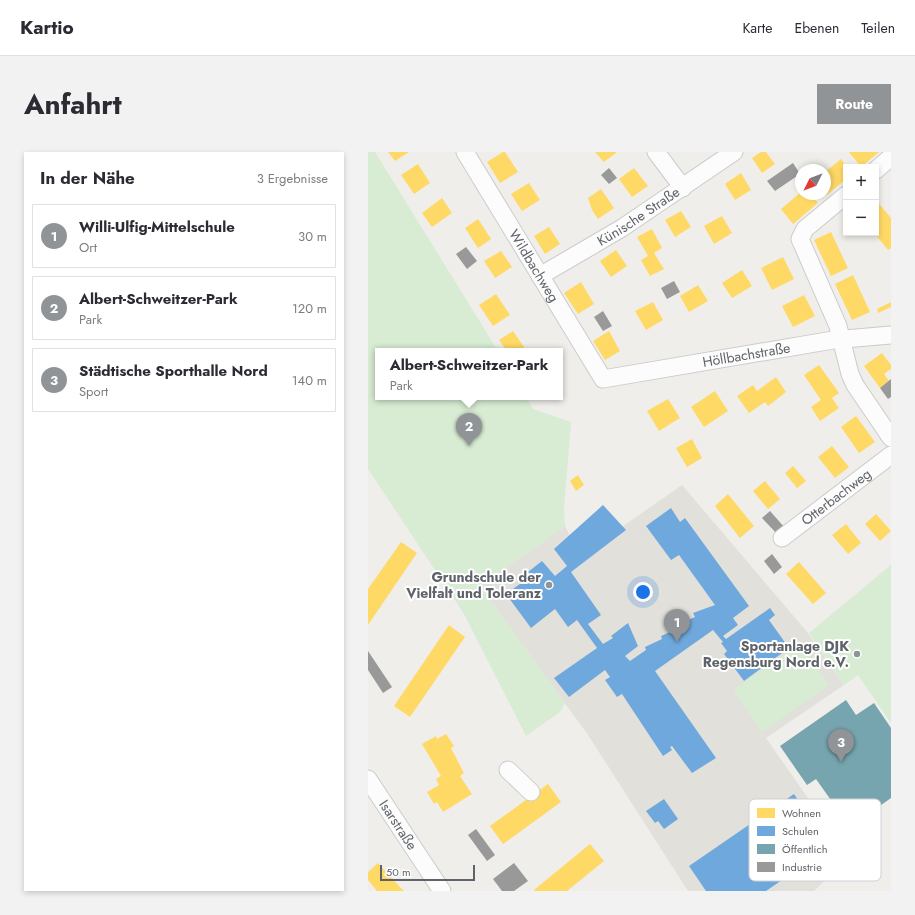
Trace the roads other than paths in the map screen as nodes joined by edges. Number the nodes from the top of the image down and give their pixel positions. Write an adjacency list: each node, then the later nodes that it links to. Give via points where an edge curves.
1 (465, 152): 8 (street, Wildbachweg)
2 (656, 152): 6 (street)
3 (734, 152): 6 (street, Künische Straße)
4 (891, 157): 5 (street)
5 (879, 167)
6 (683, 188): 8 (street, Künische Straße, via 622,228)
7 (843, 197): 10 (street, via 805,229 800,239)
8 (540, 276): 11 (street, Wildbachweg)
9 (891, 335): 10 (street, Höllbachstraße)
10 (842, 339): 11 (street, Höllbachstraße); 12 (street, via 847,366 856,385)
11 (603, 379)
12 (891, 438)
13 (891, 455): 14 (street, Otterbachweg)
14 (782, 538)
15 (508, 770): 17 (street)
16 (368, 779): 18 (street, Isarstraße)
17 (531, 792)
18 (442, 891)

